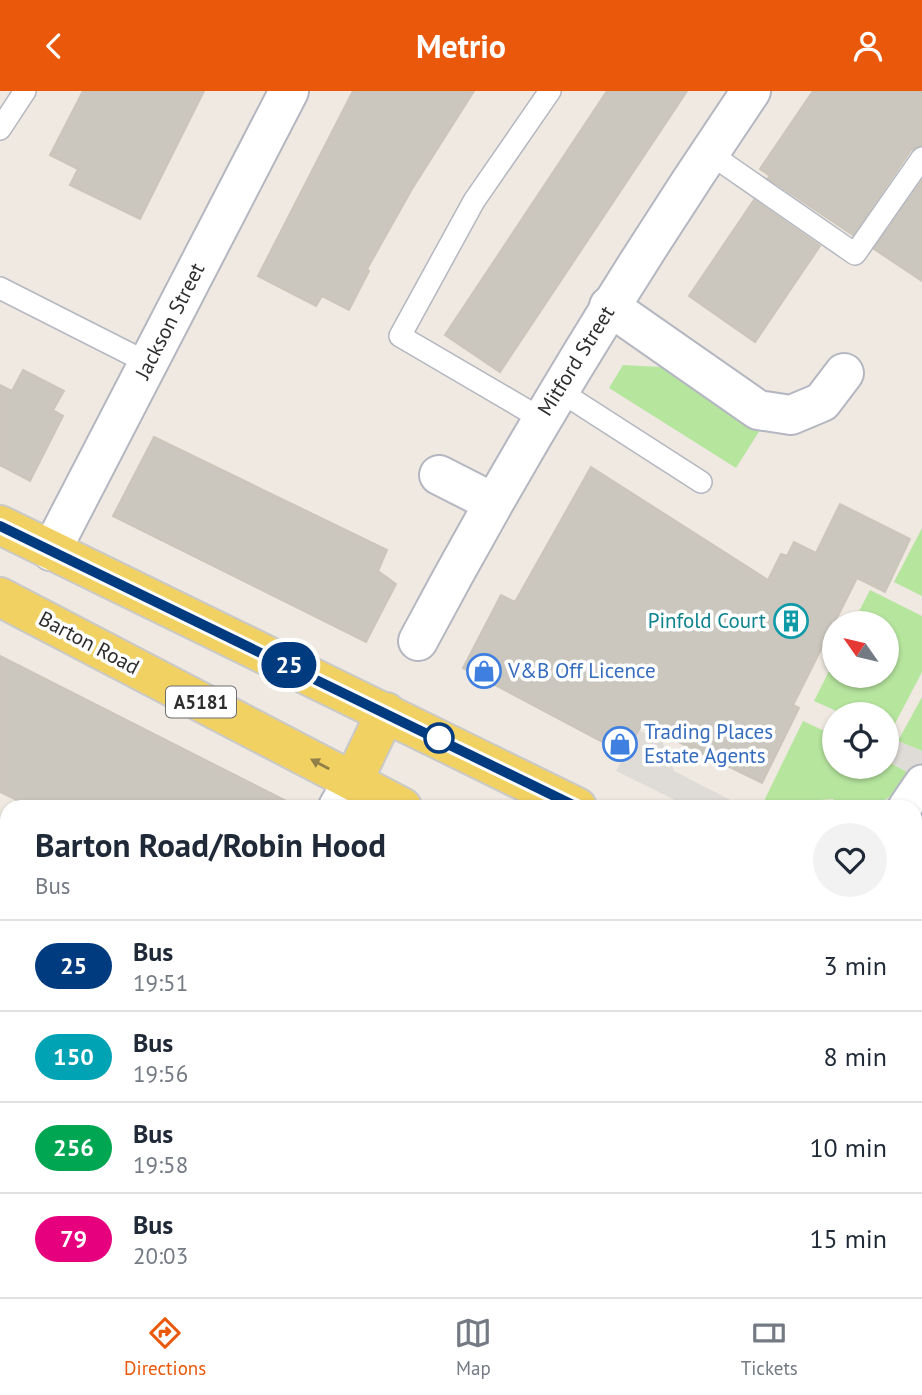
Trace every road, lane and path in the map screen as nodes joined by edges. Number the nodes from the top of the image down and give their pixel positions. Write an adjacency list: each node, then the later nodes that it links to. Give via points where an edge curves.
1 (25, 91): 5 (lane)
2 (289, 91): 10 (street, Jackson Street)
3 (550, 91): 12 (lane, via 474,201 400,336)
4 (751, 91): 6 (street, Mitford Street)
5 (0, 129)
6 (709, 153): 7 (lane, via 855,254); 9 (street, Mitford Street)
7 (922, 158)
8 (0, 288): 10 (lane)
9 (609, 306): 11 (street, via 758,410 791,415 822,402); 12 (street, Mitford Street)
10 (148, 363): 17 (street, Jackson Street)
11 (844, 373)
12 (549, 404): 14 (lane); 15 (street, Mitford Street)
13 (439, 475): 15 (street)
14 (701, 482)
15 (492, 502): 19 (street, Mitford Street)
16 (0, 526): 17 (main road)
17 (51, 551): 20 (main road)
18 (0, 597): 22 (main road, Barton Road / A5181, one-way to 18)
19 (418, 641)
20 (386, 712): 22 (main road); 24 (main road)
21 (922, 782): 25 (street)
22 (346, 794): 23 (main road, Barton Road / A5181)
23 (372, 800)
24 (563, 800)
25 (910, 800)

